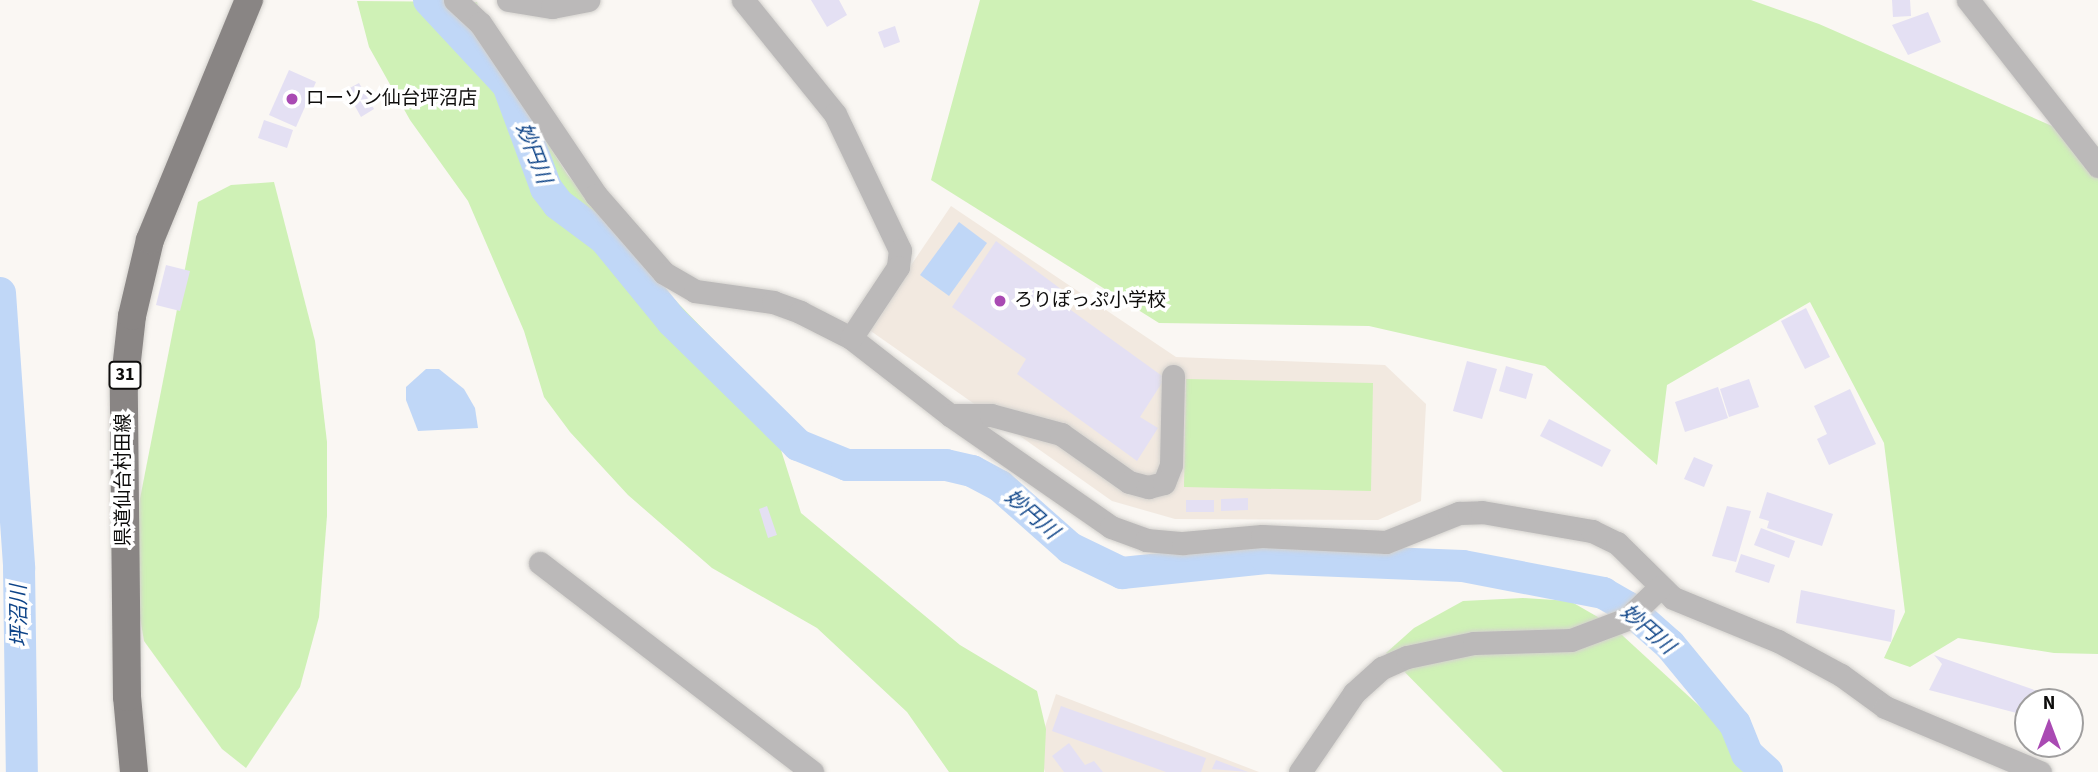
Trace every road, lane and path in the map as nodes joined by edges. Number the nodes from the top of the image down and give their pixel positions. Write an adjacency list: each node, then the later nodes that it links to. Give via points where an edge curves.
1 (249, 0): 14 (main road, 県道仙台村田線 / 31, via 154,229 132,316 124,401 127,697)
2 (455, 0): 7 (street)
3 (506, 0): 4 (street, via 552,6); 7 (street)
4 (588, 0)
5 (743, 0): 9 (street, via 835,114 900,250 898,267)
6 (1968, 0): 8 (street)
7 (480, 23): 9 (street, via 596,195 664,273 695,292 773,302)
8 (2098, 166)
9 (851, 338): 11 (street)
10 (1173, 376): 11 (street, via 1171,465 1164,484 1148,487 1129,482 1060,434 991,415)
11 (950, 415): 13 (street, via 1111,527 1146,540 1183,543 1262,536 1386,542 1459,513 1482,512 1592,531 1617,544)
12 (540, 563): 15 (street)
13 (1660, 587): 16 (street, via 1634,613 1571,640 1474,643 1407,657 1382,668 1354,693); 17 (street, via 1673,598 1789,647 1841,675 1885,707)
14 (134, 772)
15 (813, 772)
16 (1300, 772)
17 (2040, 772)

